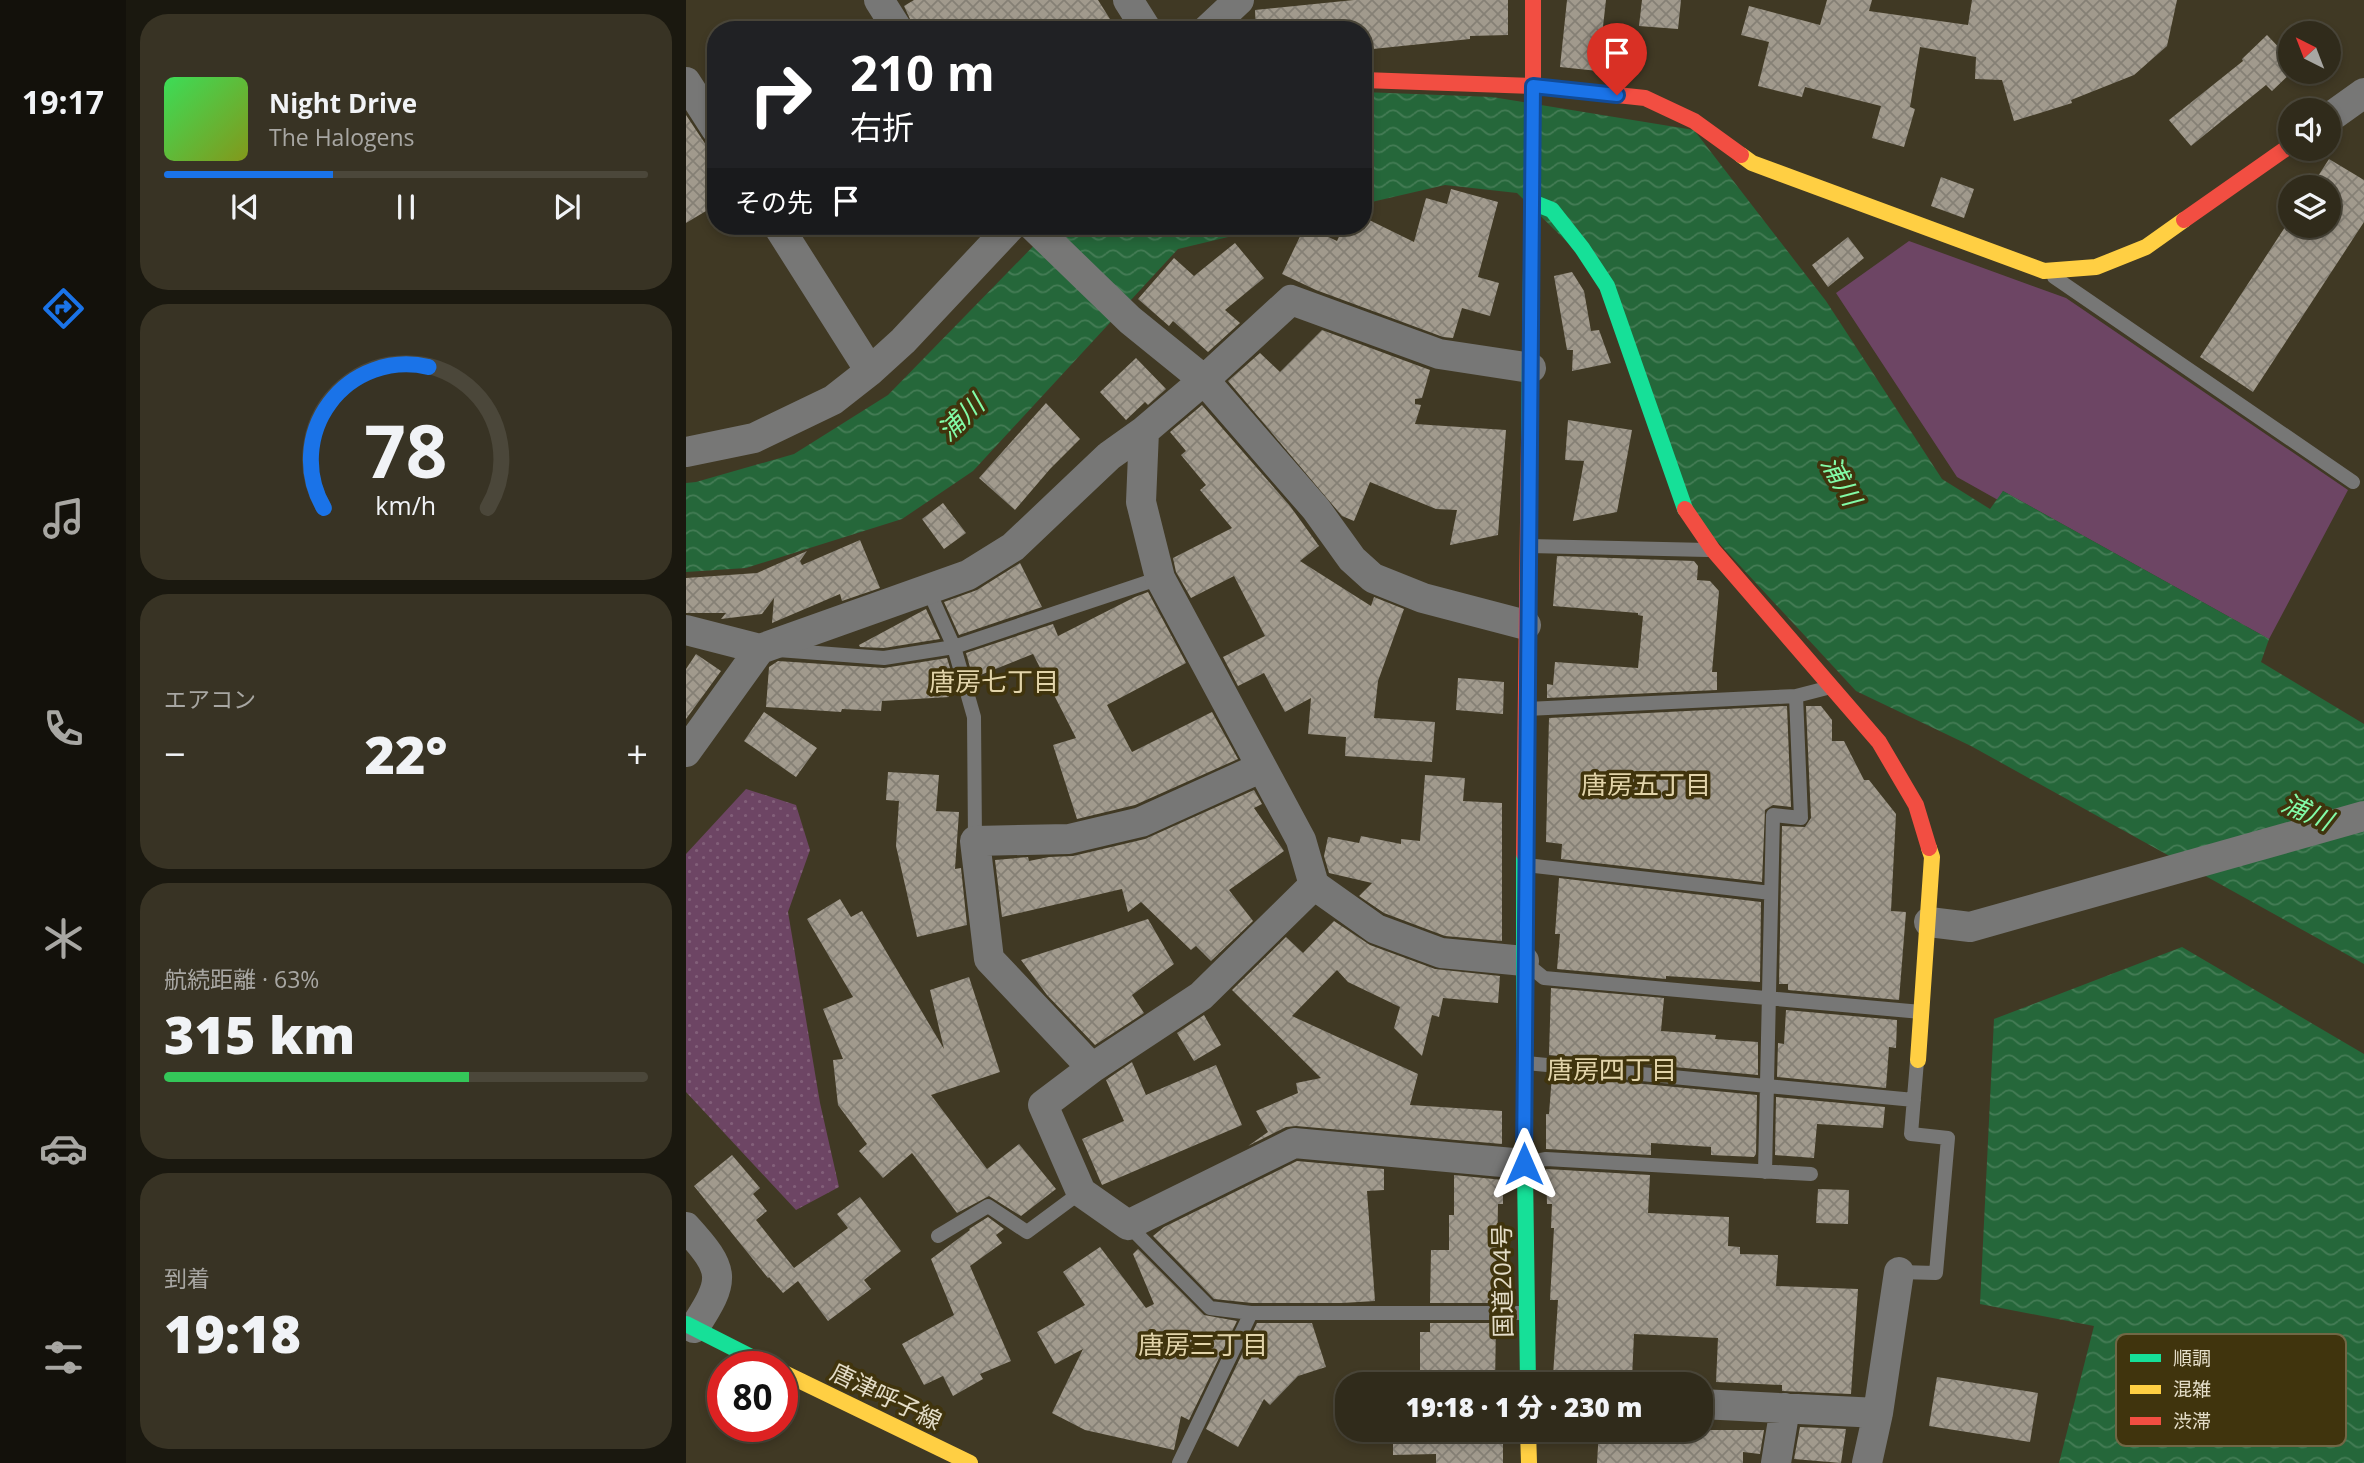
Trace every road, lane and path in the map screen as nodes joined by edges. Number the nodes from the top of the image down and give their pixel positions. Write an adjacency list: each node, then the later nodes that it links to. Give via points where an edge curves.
1 (879, 0): 5 (street)
2 (1128, 0): 6 (street)
3 (1239, 0): 7 (street)
4 (1533, 0): 10 (main road, 国道204号)
5 (892, 21)
6 (1141, 21)
7 (1217, 21)
8 (1372, 80): 10 (main road)
9 (686, 82): 13 (street)
10 (1533, 86): 15 (main road, 国道204号); 19 (main road, via 1645,98 1694,121 1752,163)
11 (2364, 93): 12 (street)
12 (2341, 109)
13 (707, 115)
14 (2278, 154): 19 (main road, via 2146,247 2096,267)
15 (1532, 202): 20 (main road, 国道204号); 27 (main road, via 1552,210 1607,286 1686,512)
16 (784, 235): 21 (street)
17 (1003, 235): 21 (street)
18 (1042, 235): 22 (street, via 1130,320)
19 (2044, 271): 25 (lane)
20 (1531, 368): 22 (street, via 1439,354 1292,300); 26 (main road, 国道204号)
21 (870, 371): 24 (street, via 833,400 754,438)
22 (1205, 380): 23 (street); 30 (street, via 1316,509 1352,559 1373,578 1423,598)
23 (1144, 431): 28 (street, via 1140,502); 29 (street, via 1109,456 1013,547 968,575)
24 (688, 449)
25 (2353, 482)
26 (1527, 545): 27 (lane); 30 (main road, 国道204号)
27 (1713, 550): 34 (main road)
28 (1160, 578): 32 (lane); 38 (street)
29 (928, 589): 32 (lane); 33 (street)
30 (1526, 625): 36 (main road, 国道204号)
31 (686, 629): 33 (street)
32 (954, 648): 33 (lane, via 884,658); 40 (lane, via 974,717)
33 (761, 649): 37 (street)
34 (1833, 687): 35 (lane); 44 (main road, via 1879,742 1916,805 1932,857)
35 (1797, 696): 36 (lane); 43 (lane, via 1801,818 1773,815)
36 (1525, 709): 41 (main road, 国道204号)
37 (686, 752)
38 (1260, 768): 40 (street, via 1141,822 1069,838); 42 (street, via 1301,840)
39 (2364, 816): 44 (street, via 1970,927)
40 (975, 841): 50 (street, via 989,959)
41 (1525, 865): 43 (lane); 45 (main road, 国道204号)
42 (1314, 886): 45 (street, via 1376,929 1441,953); 50 (street, via 1201,996)
43 (1771, 893): 46 (lane)
44 (1930, 922): 47 (main road)
45 (1524, 961): 46 (lane, via 1544,978); 49 (main road, 国道204号)
46 (1768, 998): 47 (lane); 51 (lane)
47 (1922, 1012): 48 (main road)
48 (1918, 1060): 52 (lane)
49 (1524, 1063): 51 (lane); 53 (main road, 国道204号)
50 (1092, 1068): 56 (street, via 1043,1105)
51 (1766, 1086): 52 (lane); 54 (lane)
52 (1914, 1100): 60 (lane, via 1911,1134 1948,1138 1946,1165 1936,1273)
53 (1524, 1164): 54 (lane, via 1546,1159); 57 (street, via 1294,1143); 62 (main road, 国道204号)
54 (1765, 1172): 55 (lane)
55 (1811, 1174)
56 (1081, 1192): 57 (street); 59 (lane, via 1027,1231 988,1206)
57 (1128, 1225): 61 (lane, via 1210,1308)
58 (686, 1227): 63 (street, via 708,1251 718,1277 714,1297)
59 (938, 1236)
60 (1899, 1272): 69 (street)
61 (1251, 1313): 62 (lane); 72 (lane)
62 (1526, 1313): 65 (main road, 国道204号)
63 (690, 1326): 64 (main road)
64 (739, 1351)
65 (1528, 1372)
66 (798, 1380): 71 (main road, 唐津呼子線)
67 (1713, 1405): 68 (street)
68 (1785, 1408): 69 (street); 74 (street)
69 (1878, 1413): 75 (street)
70 (1528, 1442): 73 (main road)
71 (970, 1463)
72 (1178, 1463)
73 (1529, 1463)
74 (1776, 1463)
75 (1867, 1463)

